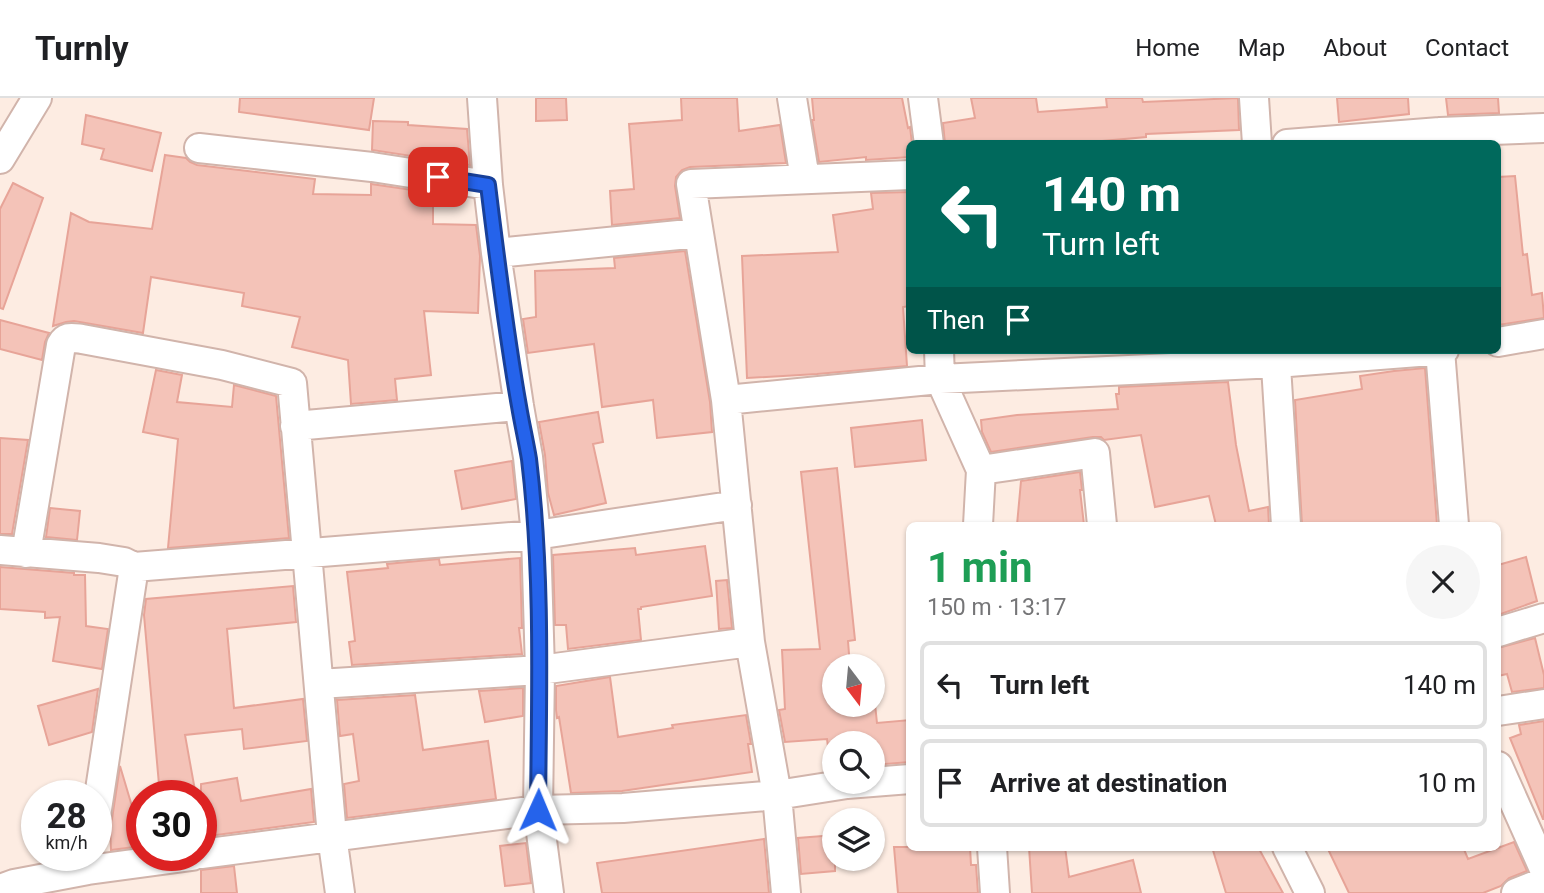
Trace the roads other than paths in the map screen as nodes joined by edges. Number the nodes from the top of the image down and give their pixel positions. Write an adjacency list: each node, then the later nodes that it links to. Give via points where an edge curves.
1 (37, 98): 12 (street)
2 (482, 98): 15 (street)
3 (792, 98): 14 (street)
4 (923, 98): 8 (street)
5 (1254, 98): 9 (street)
6 (1544, 128): 7 (street)
7 (1440, 138): 10 (street)
8 (928, 140)
9 (1257, 140)
10 (1389, 140)
11 (199, 148): 15 (street)
12 (0, 159)
13 (906, 175): 14 (street)
14 (805, 179): 16 (street, via 691,184)
15 (488, 185): 17 (street)
16 (699, 233): 17 (street); 25 (street)
17 (496, 253): 26 (street)
18 (1544, 334): 19 (street)
19 (1501, 341)
20 (939, 354): 24 (street)
21 (1331, 354): 23 (street)
22 (1442, 354): 33 (street)
23 (1275, 356): 24 (street); 32 (street)
24 (940, 379): 25 (street); 28 (street)
25 (726, 400): 29 (street)
26 (519, 406): 27 (street); 34 (street)
27 (295, 426): 35 (street, via 292,383 222,365 68,337 61,345); 36 (street)
28 (981, 470): 30 (street); 31 (street, via 1095,453)
29 (737, 505): 34 (street); 40 (street)
30 (978, 522)
31 (1102, 522)
32 (1286, 522)
33 (1454, 522)
34 (536, 535): 36 (street); 41 (street)
35 (13, 551): 37 (street, via 99,558)
36 (307, 552): 37 (street); 42 (street)
37 (134, 567): 47 (street)
38 (1544, 618): 39 (street)
39 (1501, 631)
40 (750, 642): 41 (street); 48 (street)
41 (540, 670): 42 (street); 49 (street)
42 (318, 684): 50 (street)
43 (1544, 704): 44 (street)
44 (1501, 711)
45 (1501, 772): 54 (street)
46 (906, 779): 48 (street)
47 (101, 780)
48 (777, 795): 49 (street); 60 (street)
49 (538, 810): 50 (street); 59 (street)
50 (332, 836): 53 (street); 58 (street)
51 (992, 851): 61 (street)
52 (1289, 851): 62 (street)
53 (217, 852)
54 (1544, 869)
55 (60, 871): 57 (street)
56 (1544, 882): 63 (street)
57 (0, 889)
58 (340, 893)
59 (549, 893)
60 (786, 893)
61 (995, 893)
62 (1310, 893)
63 (1516, 893)

